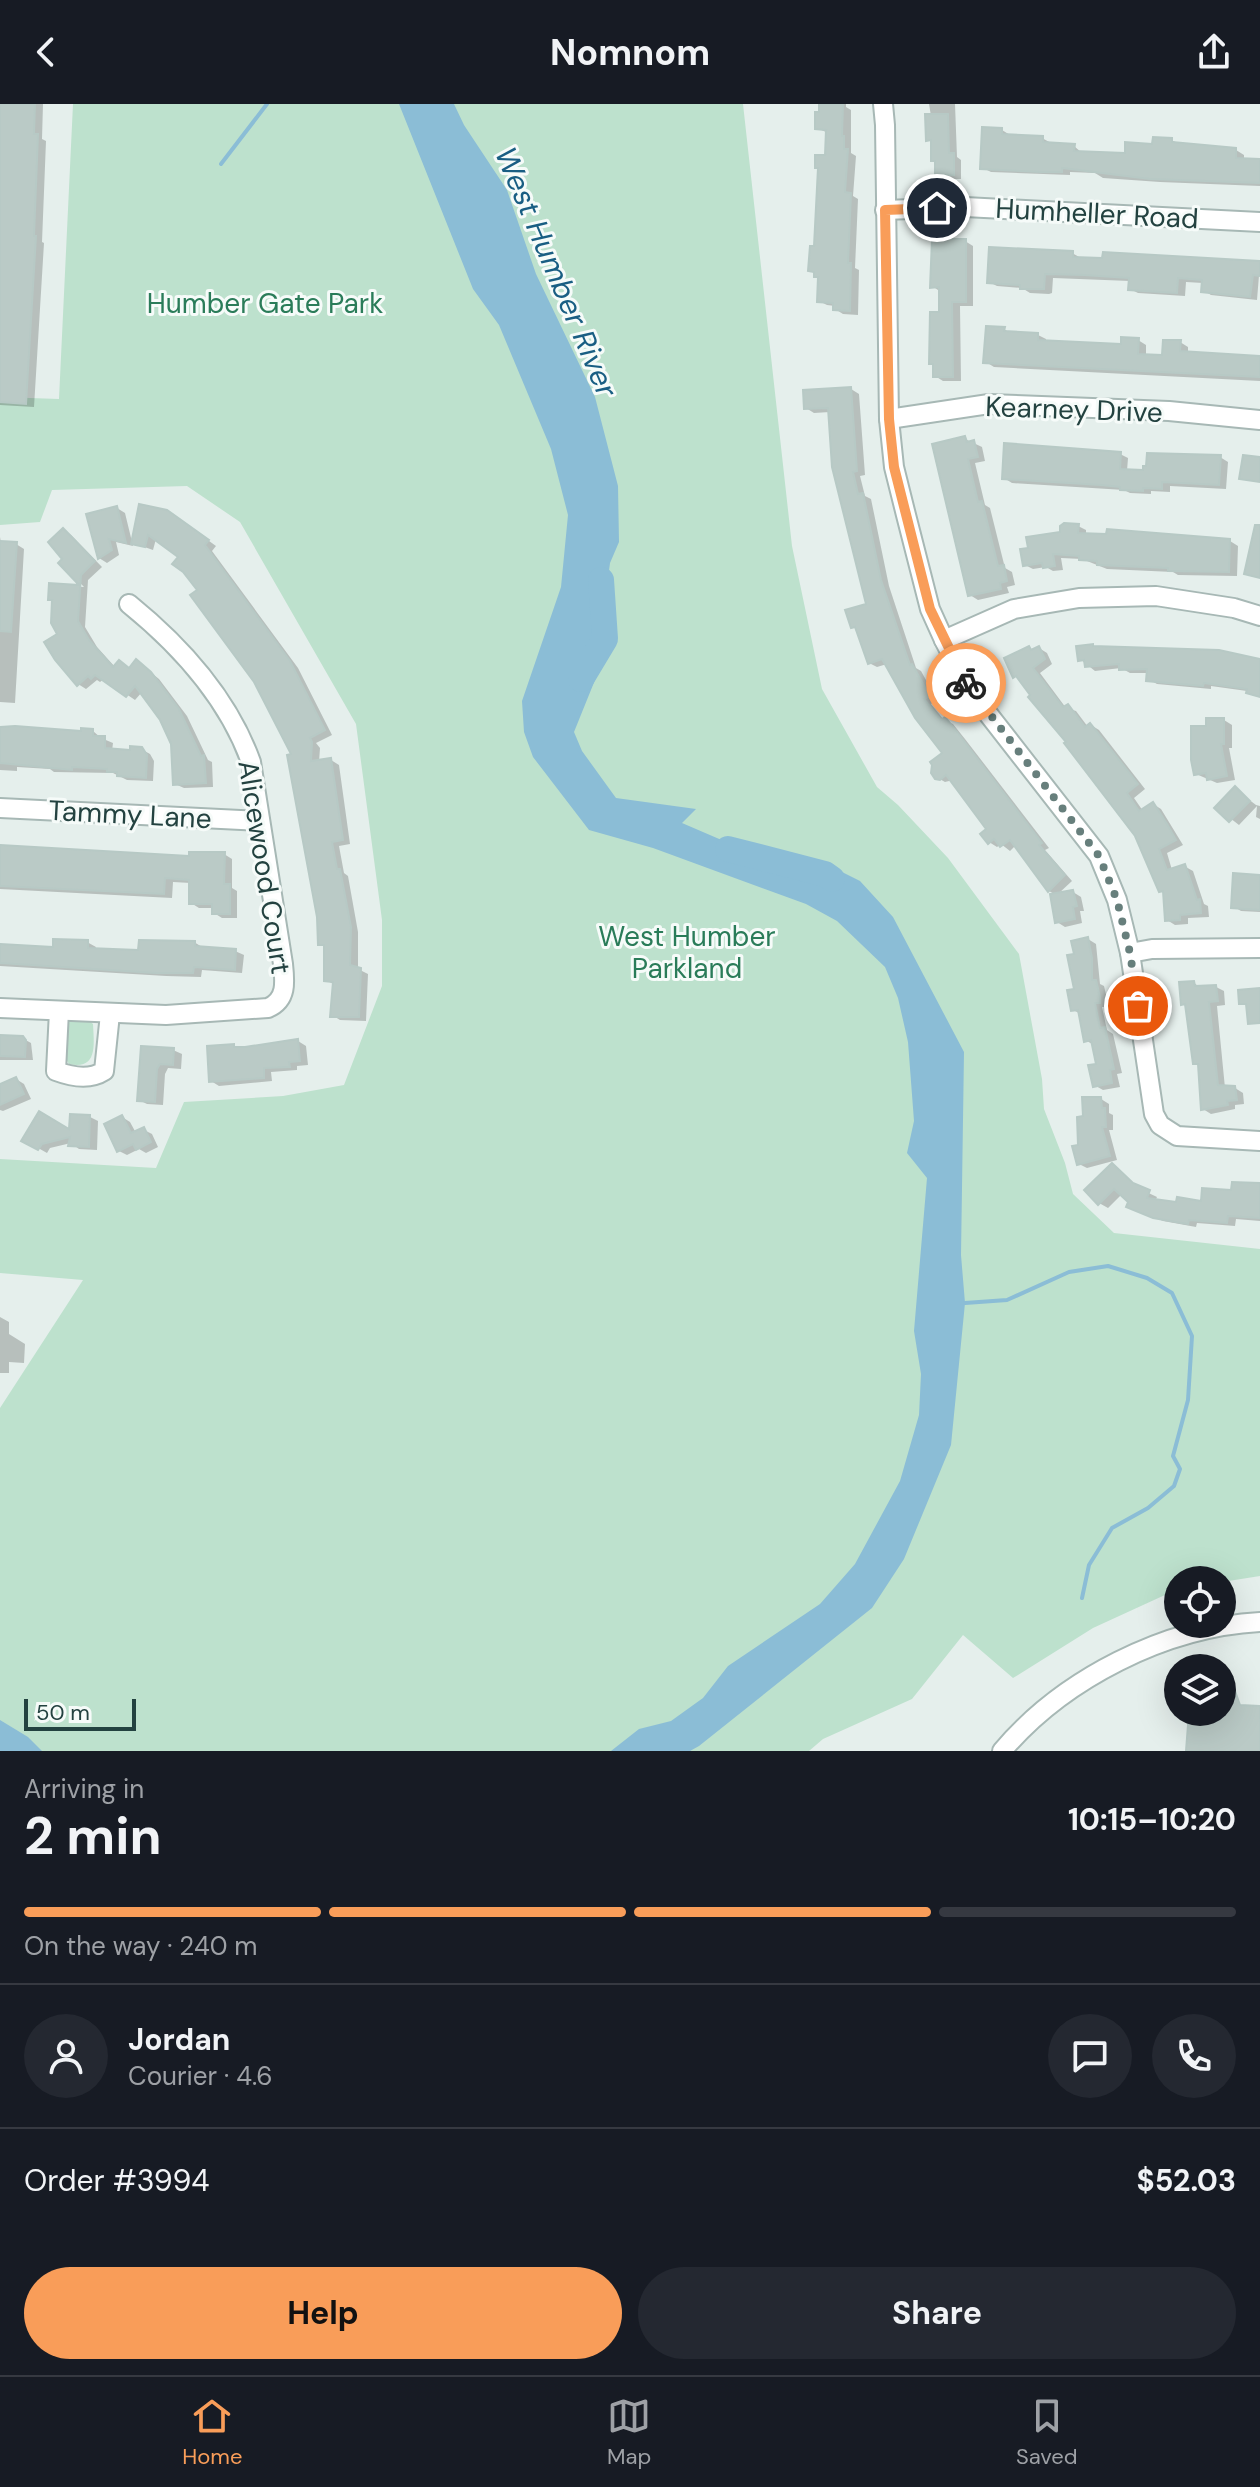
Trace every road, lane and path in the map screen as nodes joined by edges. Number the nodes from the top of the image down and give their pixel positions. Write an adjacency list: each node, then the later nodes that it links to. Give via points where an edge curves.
1 (883, 104): 2 (street)
2 (885, 210): 3 (street, Humheller Road, via 965,207); 4 (street)
3 (1260, 222)
4 (889, 419): 5 (street, Kearney Drive, via 989,404); 8 (street, via 909,529 930,609)
5 (1260, 420)
6 (129, 604): 10 (street, Alicewood Court, via 166,634 240,731 251,762)
7 (1260, 616): 8 (street, via 1156,596 1079,598 1014,609)
8 (944, 640): 12 (street, via 971,692 1099,856)
9 (0, 808): 10 (street, Tammy Lane)
10 (259, 821): 15 (street, Alicewood Court, via 285,984 277,1005 209,1013)
11 (1260, 948): 12 (street)
12 (1130, 953): 16 (street, via 1154,1114 1160,1125 1177,1136)
13 (0, 1008): 14 (street, Alicewood Court)
14 (59, 1011): 15 (street, Alicewood Court); 15 (street, via 56,1071 81,1076 104,1071)
15 (110, 1014)
16 (1260, 1141)
17 (1260, 1622): 18 (street, via 1206,1628 1159,1642 1104,1668 1025,1724)
18 (1002, 1751)

